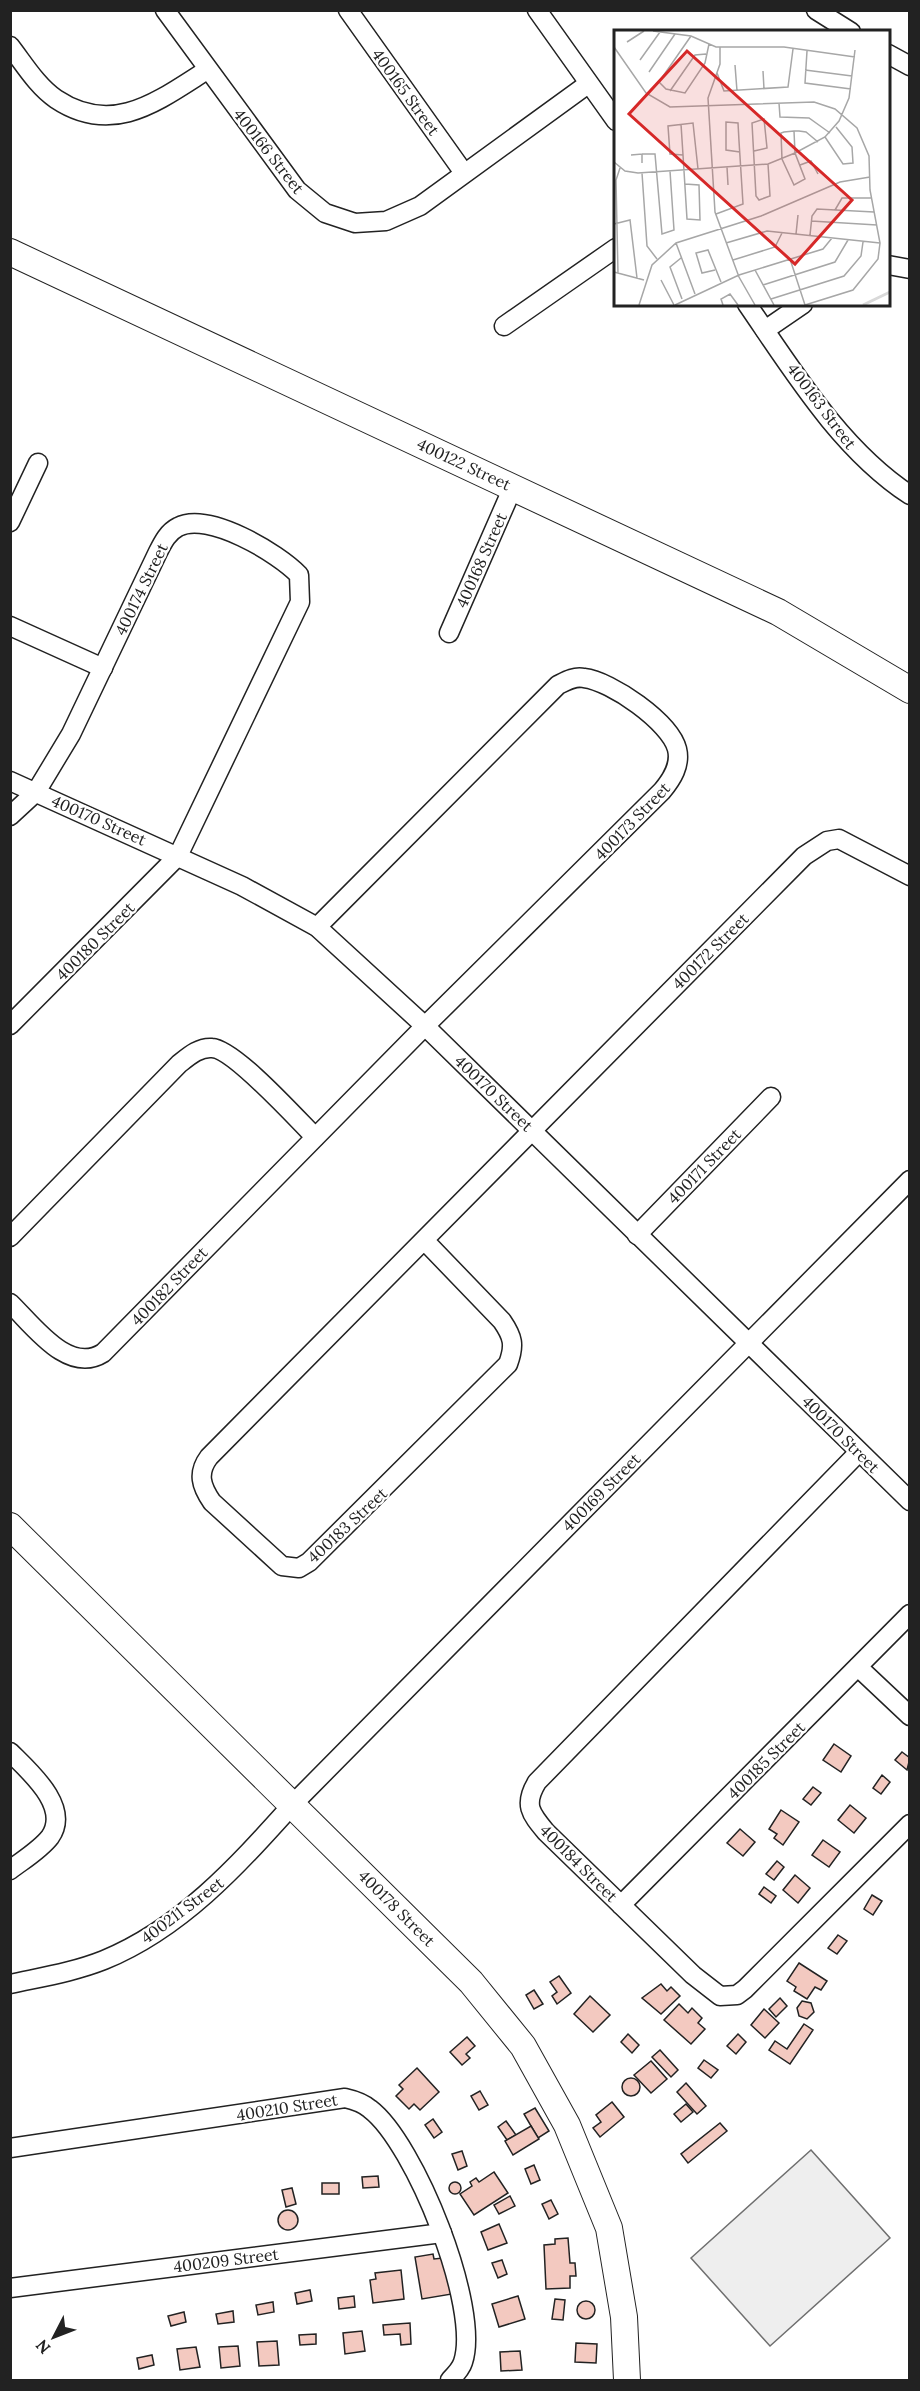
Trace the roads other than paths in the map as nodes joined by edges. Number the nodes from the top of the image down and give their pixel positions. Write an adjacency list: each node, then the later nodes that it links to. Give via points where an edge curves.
1 (165, 10): 9 (street, 400166 Street)
2 (348, 10): 12 (street, 400165 Street)
3 (537, 10): 10 (street)
4 (816, 10): 5 (street)
5 (848, 30)
6 (10, 46): 9 (street, via 55,98 90,114 127,114)
7 (890, 55): 8 (street)
8 (909, 66)
9 (207, 70): 12 (street, 400166 Street, via 297,190 325,213 355,224 386,221 420,206)
10 (588, 84): 11 (street); 12 (street, 400166 Street)
11 (614, 120)
12 (464, 173)
13 (614, 249): 19 (street)
14 (10, 252): 22 (street, 400122 Street)
15 (890, 265): 16 (street)
16 (909, 269)
17 (748, 306): 20 (street, 400163 Street)
18 (800, 306): 20 (street)
19 (504, 326)
20 (765, 330): 23 (street, 400163 Street, via 864,460)
21 (38, 463): 24 (street)
22 (513, 487): 26 (street, 400168 Street); 28 (street, 400122 Street, via 778,612)
23 (909, 495)
24 (10, 522)
25 (10, 626): 27 (street)
26 (449, 633)
27 (102, 669): 30 (street, 400174 Street, via 71,734); 32 (street, 400174 Street, via 166,538 180,525 194,523 245,538 271,552 298,575 300,602)
28 (909, 690)
29 (10, 781): 30 (street, 400170 Street)
30 (36, 792): 31 (street, 400174 Street); 32 (street, 400170 Street)
31 (10, 816)
32 (178, 856): 34 (street, 400170 Street); 35 (street, 400180 Street)
33 (909, 876): 38 (street, 400172 Street, via 838,839 816,846)
34 (318, 927): 36 (street, 400170 Street); 36 (street, 400173 Street, via 558,685 582,677 600,681 649,715 677,749 678,763 672,779)
35 (10, 1025)
36 (425, 1026): 38 (street, 400170 Street); 39 (street, 400182 Street)
37 (771, 1098): 41 (street, 400171 Street)
38 (532, 1130): 41 (street, 400170 Street); 43 (street, 400183 Street)
39 (315, 1137): 42 (street, via 237,1061 220,1050 201,1050 179,1064); 44 (street, 400182 Street, via 96,1357 78,1359 62,1352)
40 (909, 1180): 45 (street, 400169 Street)
41 (637, 1235): 45 (street, 400170 Street)
42 (10, 1237)
43 (424, 1240): 43 (street, 400183 Street, via 203,1465 201,1483 212,1502 282,1566 299,1568 309,1562 508,1364 513,1353 512,1336 494,1312)
44 (10, 1303)
45 (749, 1343): 46 (street, 400170 Street); 53 (street, 400169 Street)
46 (859, 1452): 47 (street, 400170 Street); 56 (street, 400184 Street, via 553,1765 529,1795 534,1817)
47 (909, 1502)
48 (10, 1526): 53 (street, 400178 Street)
49 (909, 1614): 50 (street, 400185 Street)
50 (858, 1667): 51 (street); 56 (street, 400185 Street)
51 (909, 1716)
52 (10, 1752): 55 (street, via 38,1780 52,1802 56,1818 48,1839)
53 (292, 1804): 57 (street, 400211 Street, via 224,1881 146,1938 72,1971); 62 (street, 400178 Street, via 471,1982 523,2046 567,2125 609,2228 624,2317)
54 (909, 1824): 56 (street, 400184 Street, via 737,1995 720,1996 711,1991)
55 (10, 1870)
56 (621, 1905)
57 (10, 1984)
58 (10, 2148): 59 (street, 400210 Street, via 345,2098 371,2109 386,2125 430,2202)
59 (442, 2233): 60 (street, 400209 Street); 61 (street, 400210 Street, via 457,2277 466,2323 463,2362)
60 (10, 2288)
61 (450, 2380)
62 (627, 2380)

